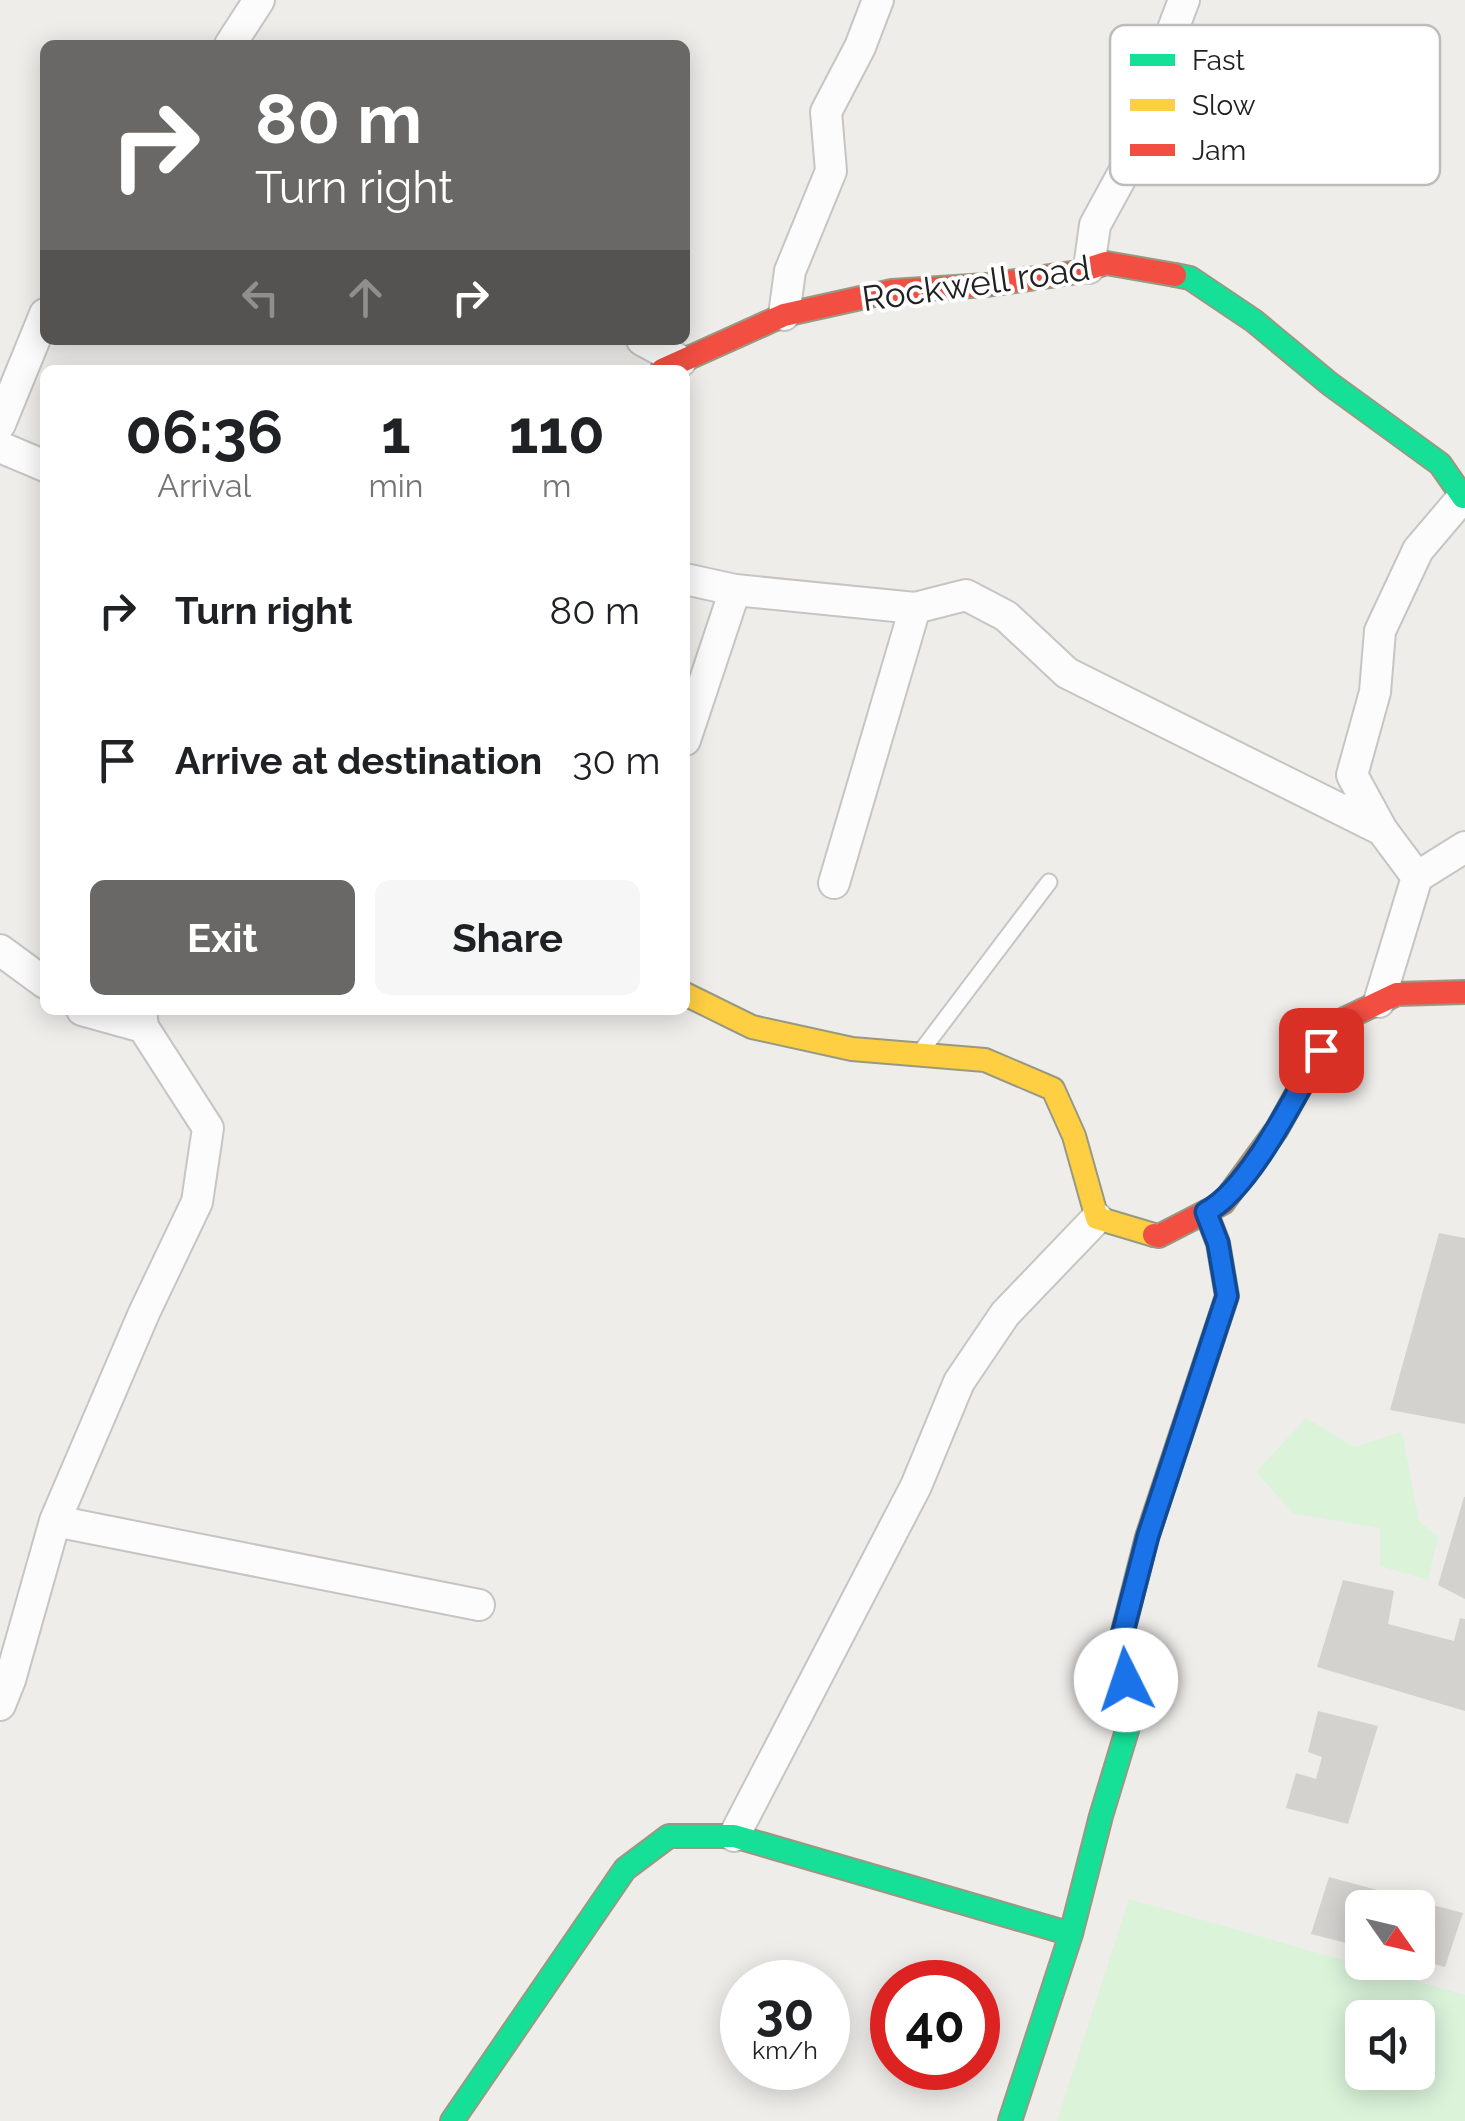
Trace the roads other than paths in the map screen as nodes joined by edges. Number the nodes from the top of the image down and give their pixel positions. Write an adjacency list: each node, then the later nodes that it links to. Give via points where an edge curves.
1 (259, 0): 5 (street)
2 (878, 0): 8 (street, via 826,112 831,171 790,270)
3 (1184, 0): 4 (street)
4 (1174, 25)
5 (233, 40)
6 (1117, 185): 7 (street, via 1096,225)
7 (1089, 268): 8 (street, Rockwell road, via 988,286 892,291); 16 (street, Rockwell road, via 1106,264 1190,278 1440,464)
8 (784, 315): 12 (street, Rockwell road)
9 (40, 326): 13 (street)
10 (648, 345): 11 (street)
11 (670, 365)
12 (673, 365)
13 (0, 424)
14 (0, 447): 15 (street)
15 (40, 464)
16 (1464, 498): 21 (street, via 1418,550 1380,631 1375,692 1352,775)
17 (690, 580): 18 (street)
18 (736, 590): 19 (street); 20 (street)
19 (915, 608): 21 (street, via 966,596 1006,616 1067,673); 25 (street)
20 (690, 725)
21 (1382, 830): 23 (street)
22 (1465, 848): 23 (street)
23 (1417, 877): 30 (street)
24 (1049, 882): 32 (lane)
25 (834, 884)
26 (0, 950): 27 (street)
27 (40, 979)
28 (1465, 992): 30 (street, via 1396,994)
29 (690, 996): 32 (street, via 752,1027 852,1050)
30 (1379, 1002): 33 (street, via 1336,1023 1277,1129 1222,1203)
31 (142, 1018): 35 (street, via 208,1128 197,1202)
32 (920, 1053): 34 (street, via 985,1060 1053,1089)
33 (1206, 1212): 34 (street, via 1160,1236); 39 (street, via 1227,1296 1148,1536 1117,1655 1135,1704)
34 (1097, 1218): 38 (street, via 1005,1314 958,1382 916,1486)
35 (55, 1521): 36 (street); 37 (street)
36 (479, 1605)
37 (0, 1705)
38 (734, 1836): 39 (street); 40 (street, via 669,1836 624,1869)
39 (1070, 1934): 41 (street)
40 (452, 2121)
41 (1010, 2121)

